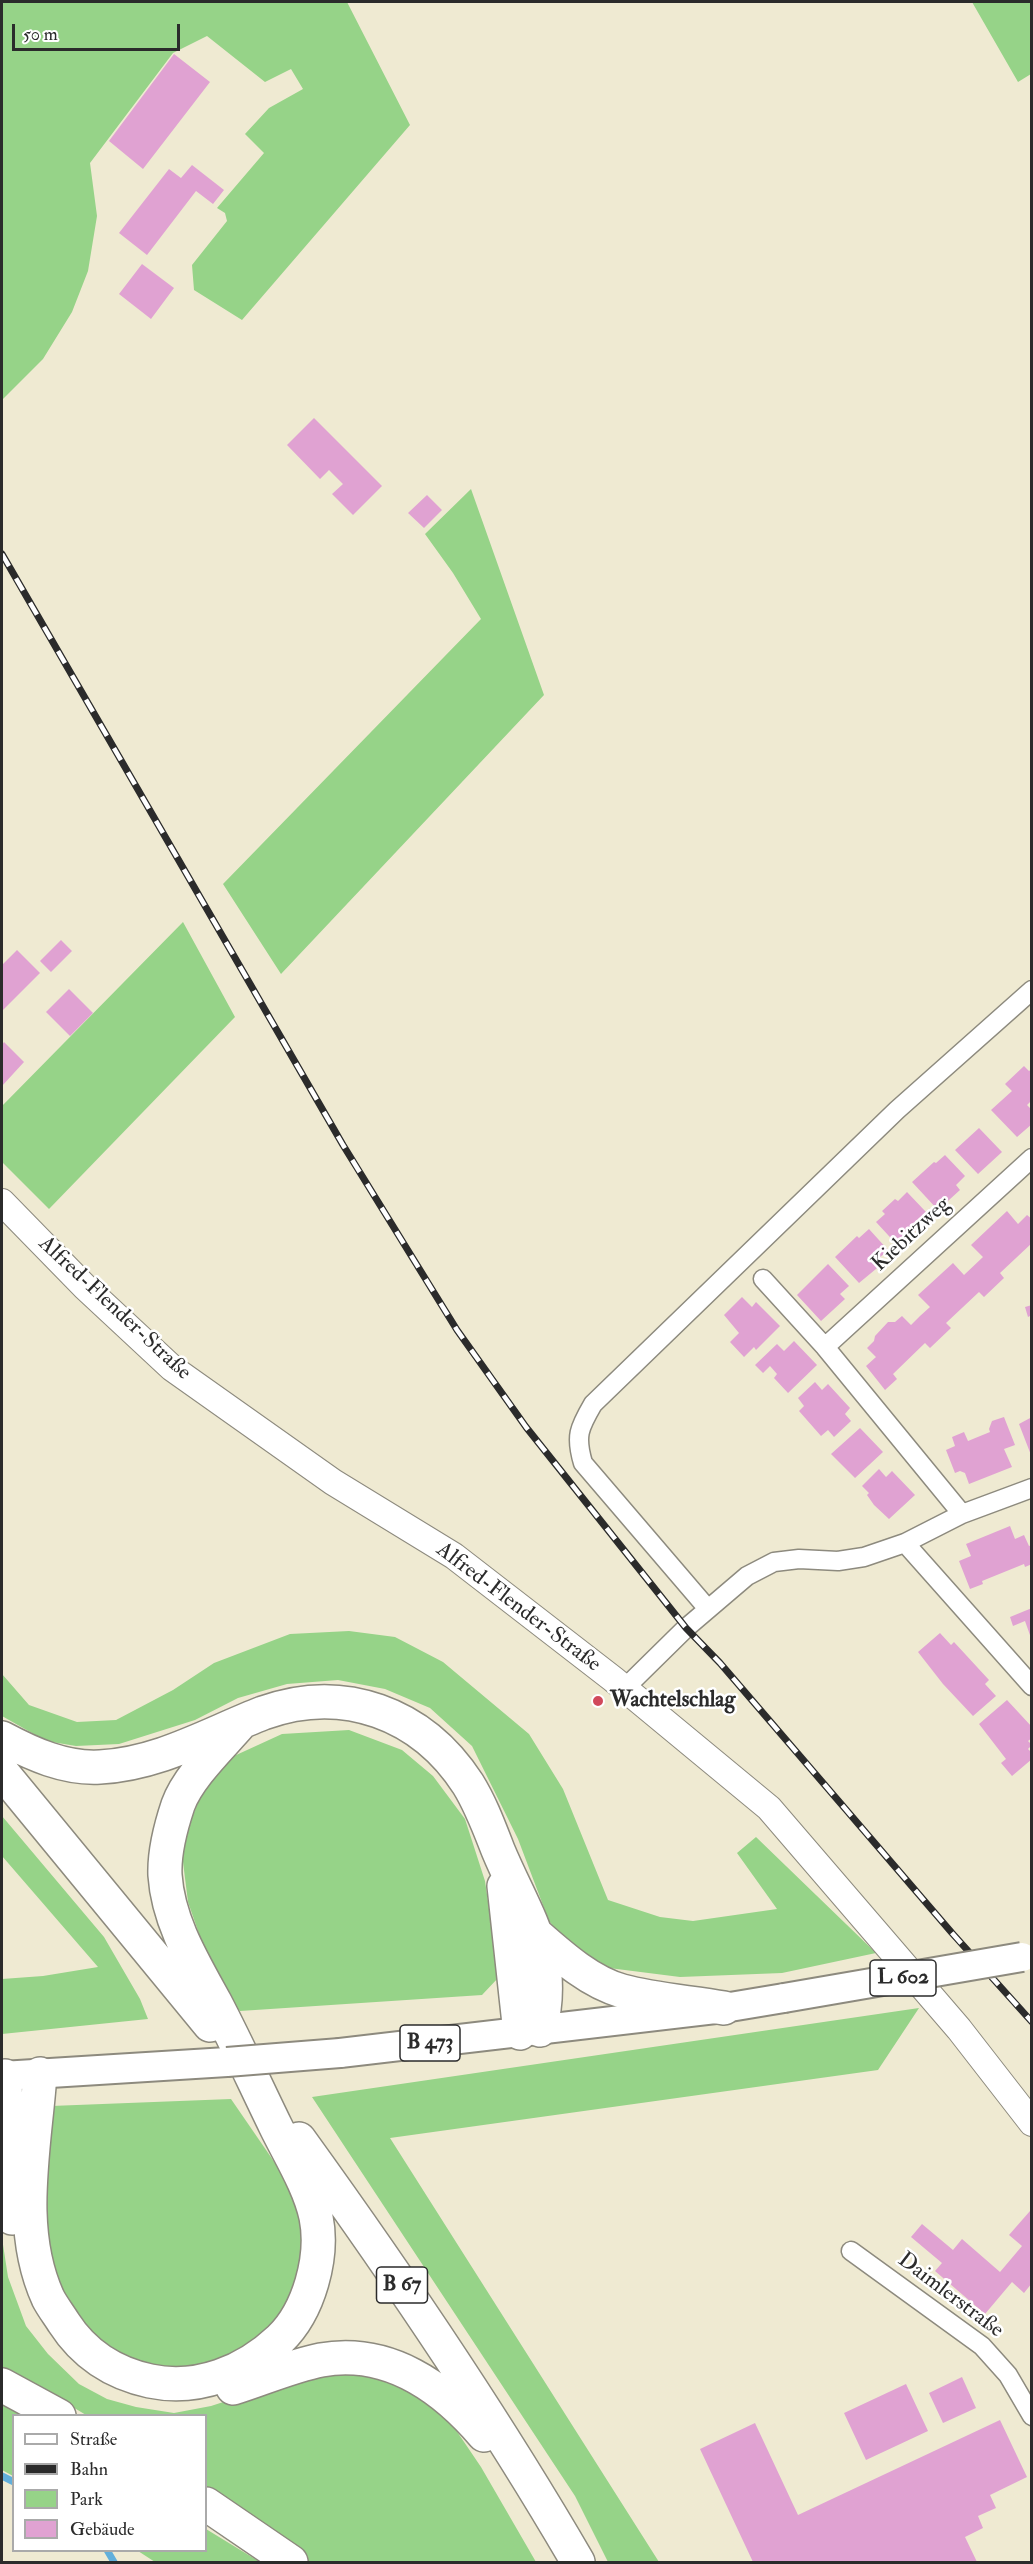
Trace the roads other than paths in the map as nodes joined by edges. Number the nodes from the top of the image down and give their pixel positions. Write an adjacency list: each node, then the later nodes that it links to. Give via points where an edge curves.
1 (1032, 990): 9 (street, via 880,1126 593,1404 581,1425 578,1443 584,1463)
2 (1032, 1158): 5 (street, Kiebitzweg)
3 (2, 1202): 11 (street, Alfred-Flender-Straße, via 172,1368 333,1482 454,1556)
4 (763, 1279): 5 (street)
5 (825, 1347): 7 (street)
6 (1032, 1488): 7 (street)
7 (962, 1515): 8 (street)
8 (905, 1543): 9 (street, via 838,1561 774,1562 747,1576); 10 (street)
9 (708, 1609): 11 (street)
10 (1032, 1686)
11 (625, 1688): 23 (street, Alfred-Flender-Straße, via 769,1808 959,2029)
12 (239, 1725): 13 (highway, via 162,1755 125,1765 97,1767 62,1763 30,1753); 15 (highway, via 287,1706 321,1702 356,1705 397,1718 418,1730 453,1765 479,1805); 21 (highway, via 190,1782 179,1802 165,1875 182,1941)
13 (2, 1738)
14 (2, 1772): 21 (highway, B 67)
15 (499, 1851): 16 (highway); 19 (highway)
16 (537, 1935): 18 (highway, via 587,1975 621,1990); 19 (highway, via 545,2009)
17 (1027, 1956): 18 (main road, L 602, bridge)
18 (724, 2008): 19 (main road, L 602)
19 (530, 2032): 20 (main road, B 473, bridge, via 340,2053)
20 (40, 2074): 21 (highway, via 30,2219 35,2259 48,2298 76,2342 110,2368 166,2384 196,2382 246,2366 284,2335 303,2306 312,2280 317,2252 316,2218 301,2177); 22 (main road, B 473)
21 (250, 2075): 28 (highway, B 67, via 403,2286)
22 (3, 2076): 28 (highway, via 18,2261 38,2316 63,2351 98,2379 132,2395 171,2400 207,2397 322,2360 352,2358 384,2363 439,2390 474,2422)
23 (1032, 2123)
24 (851, 2252): 27 (street, Daimlerstraße, via 982,2346 1008,2375)
25 (2, 2385): 26 (highway)
26 (56, 2414)
27 (1032, 2416)
28 (544, 2503): 31 (highway, B 67)
29 (207, 2505): 30 (highway)
30 (291, 2562)
31 (578, 2562)

